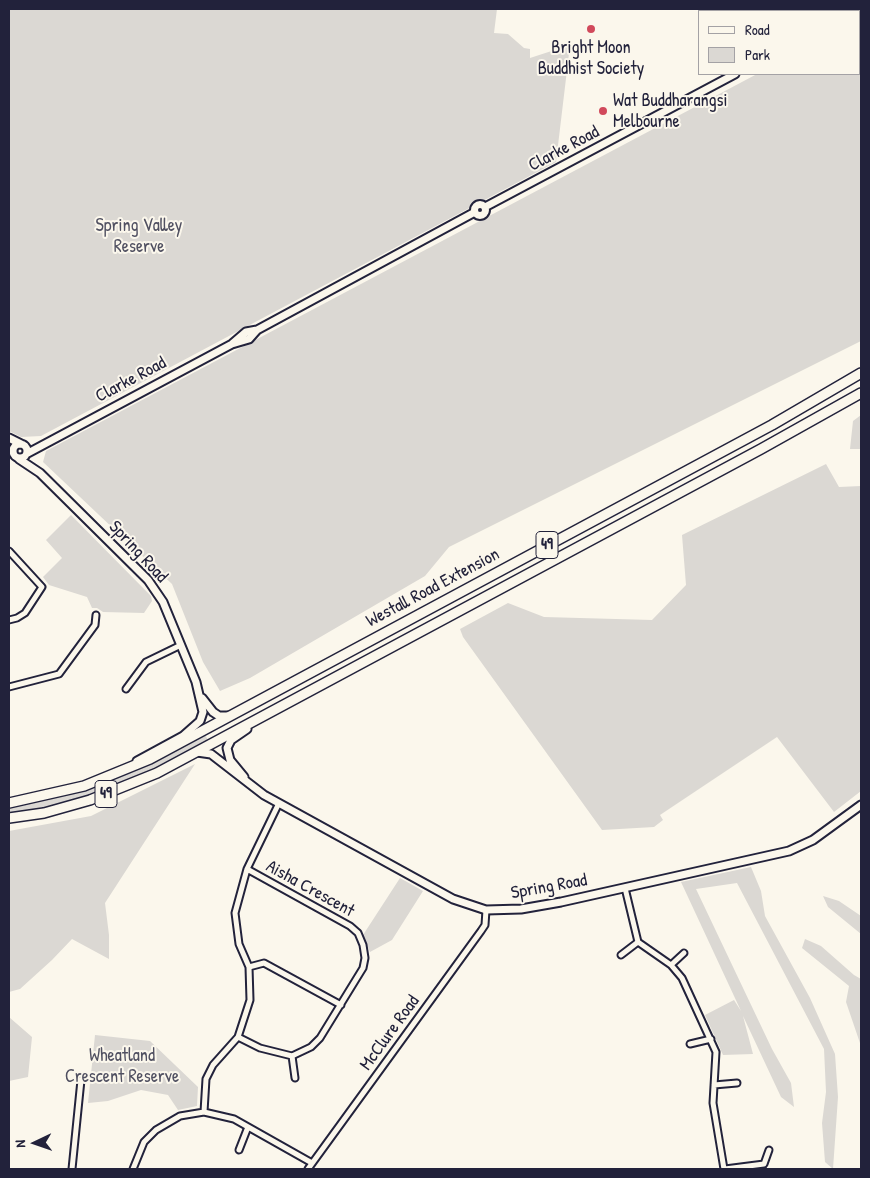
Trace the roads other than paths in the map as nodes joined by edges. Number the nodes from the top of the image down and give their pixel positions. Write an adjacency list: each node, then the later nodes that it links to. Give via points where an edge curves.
1 (733, 75): 5 (main road, Clarke Road, via 485,207 478,205 475,212 257,330 246,332 232,344)
2 (861, 373): 19 (highway, Westall Road Extension / 49, via 750,436)
3 (861, 393): 18 (highway, Westall Road Extension / 49, via 761,450)
4 (9, 438): 6 (main road)
5 (45, 443): 6 (main road, Clarke Road); 8 (main road, Clarke Road)
6 (22, 444): 7 (main road, via 16,446); 8 (main road)
7 (13, 453): 8 (main road, via 24,458); 9 (main road); 10 (main road, Spring Road)
8 (27, 454): 10 (main road, Spring Road)
9 (9, 462)
10 (40, 473): 14 (main road, Spring Road, via 148,580 163,602)
11 (9, 551): 13 (street, via 42,587 25,612)
12 (96, 615): 15 (street, via 95,625 59,674)
13 (9, 620)
14 (181, 645): 16 (street, via 146,662); 17 (main road, Spring Road)
15 (9, 688)
16 (126, 689)
17 (200, 696): 19 (main road, Spring Road, via 212,712); 21 (main road, Spring Road, via 202,719 183,736)
18 (279, 708): 20 (highway, Westall Road Extension / 49); 22 (main road, Spring Road, via 236,736 227,748 230,760)
19 (228, 716): 21 (highway, Westall Road Extension / 49)
20 (197, 752): 22 (main road, Spring Road, via 211,754); 26 (highway, Westall Road Extension / 49, via 157,773 90,800 44,813)
21 (123, 771): 23 (highway, Westall Road Extension / 49, via 65,792)
22 (255, 788): 24 (main road, Spring Road)
23 (9, 802)
24 (279, 803): 27 (street); 29 (main road, Spring Road, via 453,900)
25 (861, 805): 28 (main road, Spring Road, via 813,840 789,851)
26 (9, 818)
27 (247, 869): 34 (street, via 236,912 239,944); 35 (street, Aisha Crescent, via 350,926 358,934 365,958 363,968)
28 (625, 888): 29 (main road, Spring Road, via 521,909); 30 (street)
29 (486, 910): 48 (street, McClure Road, via 485,925 481,931)
30 (638, 942): 32 (street); 33 (street)
31 (684, 953): 33 (street)
32 (621, 955)
33 (671, 965): 37 (street, via 682,978)
34 (249, 967): 35 (street, via 264,963); 36 (street, via 250,1000)
35 (341, 1005): 39 (street, Aisha Crescent, via 320,1038 311,1047)
36 (238, 1037): 39 (street, via 260,1048); 44 (street, via 213,1065 206,1079)
37 (711, 1039): 38 (street); 43 (street, via 716,1052)
38 (690, 1044)
39 (292, 1056): 40 (street)
40 (295, 1078)
41 (81, 1080): 49 (street)
42 (737, 1083): 43 (street)
43 (714, 1085): 52 (street, via 713,1103)
44 (204, 1112): 45 (street, via 234,1119); 50 (street, via 180,1116 156,1130 142,1146)
45 (248, 1127): 46 (street); 48 (street)
46 (240, 1150)
47 (769, 1150): 52 (street, via 764,1164)
48 (312, 1163): 51 (street, McClure Road)
49 (72, 1169)
50 (133, 1169)
51 (308, 1169)
52 (724, 1169)

